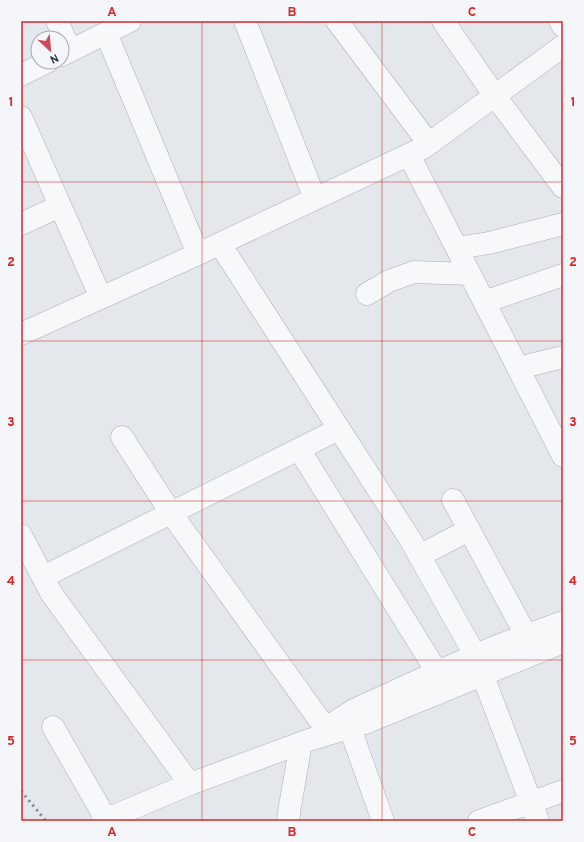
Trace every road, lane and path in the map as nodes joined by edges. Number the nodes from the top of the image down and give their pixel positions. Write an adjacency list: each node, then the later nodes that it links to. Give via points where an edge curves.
1 (130, 21): 7 (street)
2 (245, 21): 17 (street)
3 (337, 21): 14 (street)
4 (443, 21): 12 (street)
5 (560, 21): 6 (street)
6 (563, 26)
7 (106, 33): 9 (street); 23 (street)
8 (563, 46): 12 (street)
9 (70, 51)
10 (31, 70): 11 (street)
11 (21, 75)
12 (495, 96): 14 (street); 16 (street)
13 (21, 117): 18 (street)
14 (429, 144): 15 (street)
15 (409, 155): 17 (street); 22 (street)
16 (563, 187)
17 (315, 199): 21 (street)
18 (60, 206): 19 (street); 27 (street)
19 (21, 224)
20 (563, 224): 22 (street, via 489,243)
21 (220, 244): 23 (street); 32 (street)
22 (456, 248): 24 (street)
23 (198, 254): 27 (street)
24 (470, 274): 26 (street, via 414,272 389,281); 28 (street)
25 (563, 275): 28 (street)
26 (367, 294)
27 (101, 298): 29 (street)
28 (484, 302): 31 (street)
29 (21, 334)
30 (563, 357): 31 (street)
31 (518, 368): 35 (street)
32 (339, 429): 34 (street); 40 (street)
33 (122, 437): 37 (street)
34 (299, 449): 37 (street); 46 (street)
35 (562, 454)
36 (453, 500): 38 (street)
37 (171, 513): 41 (street); 49 (street)
38 (469, 530): 40 (street); 43 (street)
39 (21, 535): 41 (street)
40 (419, 556): 45 (street)
41 (43, 577): 50 (street, via 51,593)
42 (563, 622): 43 (street)
43 (526, 635): 45 (street, via 496,646)
44 (563, 642): 45 (street)
45 (479, 665): 46 (street); 48 (street, via 366,723); 52 (street)
46 (437, 672): 49 (street, via 354,710)
47 (53, 727): 53 (street)
48 (350, 728): 49 (street); 55 (street)
49 (312, 737): 50 (street); 54 (street)
50 (190, 784): 53 (street)
51 (563, 791): 52 (street)
52 (534, 812): 56 (street)
53 (104, 820)
54 (285, 820)
55 (383, 821)
56 (480, 821)

